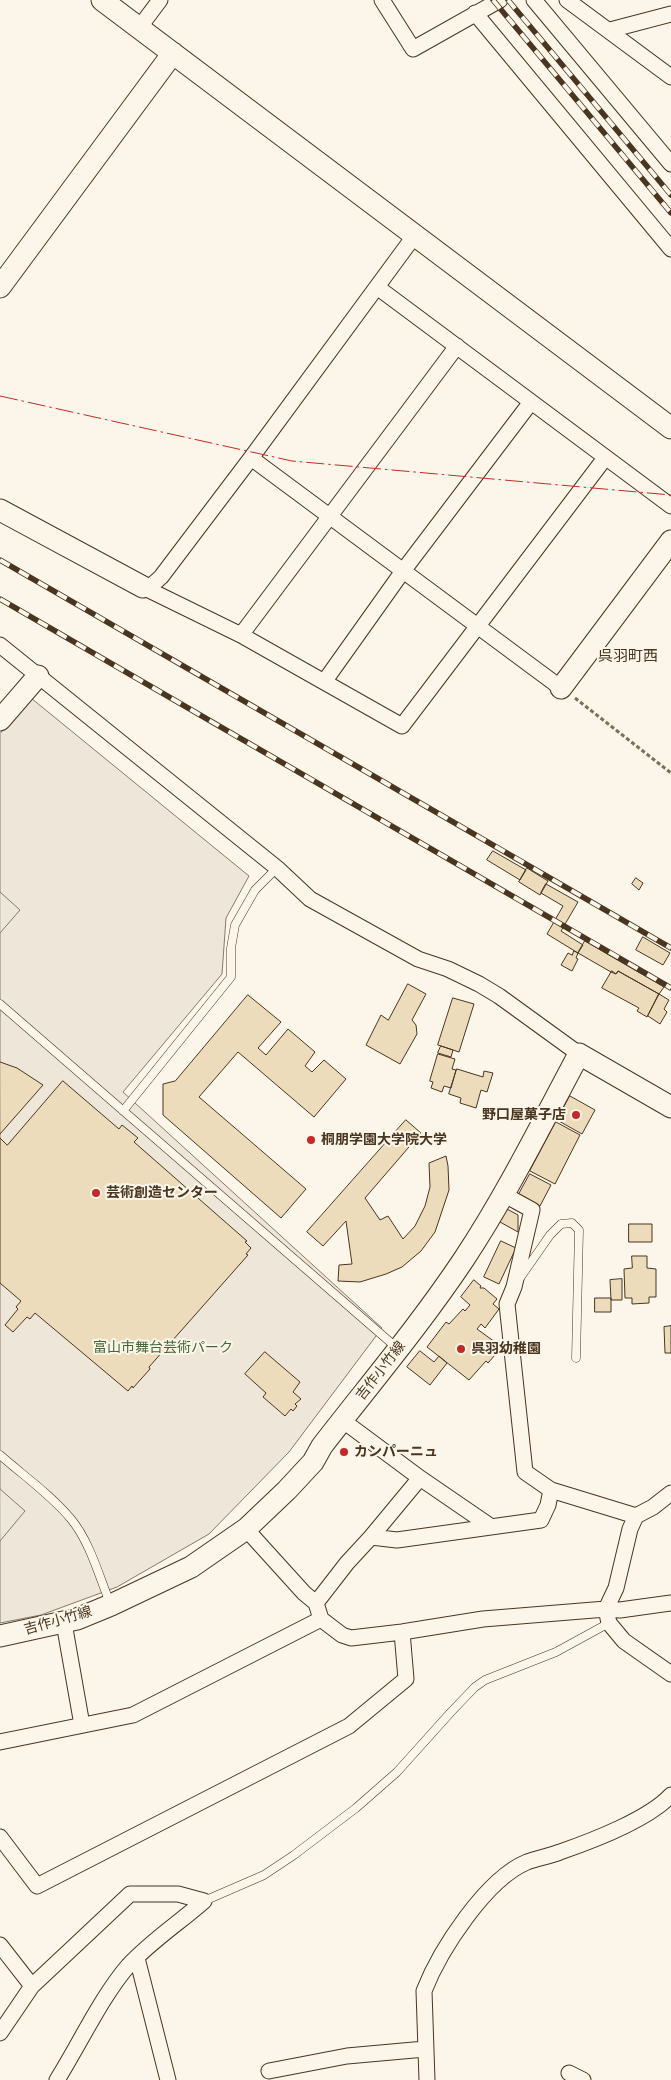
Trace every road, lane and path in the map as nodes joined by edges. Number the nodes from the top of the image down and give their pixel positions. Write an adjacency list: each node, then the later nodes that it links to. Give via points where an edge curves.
1 (102, 0): 9 (street)
2 (160, 0): 9 (street)
3 (382, 0): 7 (street, via 412,49)
4 (500, 0): 7 (street)
5 (534, 0): 13 (street)
6 (567, 0): 10 (street)
7 (475, 13): 15 (street)
8 (671, 14): 10 (street)
9 (140, 28): 11 (street)
10 (610, 30): 12 (street)
11 (173, 53): 14 (street); 16 (street)
12 (671, 77)
13 (671, 164)
14 (415, 235): 17 (street); 20 (street)
15 (671, 249)
16 (0, 287)
17 (377, 287): 18 (street); 21 (street)
18 (457, 346): 19 (street); 25 (street)
19 (531, 402): 22 (street); 27 (street)
20 (671, 428)
21 (251, 458): 25 (street); 28 (street, via 161,577 152,585)
22 (605, 458): 23 (street); 29 (street)
23 (671, 506)
24 (0, 510): 28 (street)
25 (329, 516): 27 (street); 30 (street)
26 (671, 540): 34 (street)
27 (403, 571): 29 (street); 33 (street)
28 (143, 587): 30 (street)
29 (478, 626): 33 (street, via 402,726); 34 (street)
30 (241, 635): 33 (street)
31 (0, 645): 32 (street)
32 (38, 676): 35 (street); 37 (street)
33 (324, 682)
34 (561, 688): 36 (path)
35 (0, 720)
36 (671, 773)
37 (277, 868): 39 (street, via 310,898 418,959 479,984); 41 (lane, via 255,890 235,925 231,977)
38 (0, 1004): 41 (lane)
39 (579, 1054): 40 (street); 42 (street, 吉作小竹線)
40 (671, 1108)
41 (123, 1111): 44 (lane)
42 (503, 1194): 43 (street, via 532,1210); 44 (street, 吉作小竹線, via 464,1258)
43 (514, 1288): 45 (lane, via 550,1235 561,1224 572,1223 579,1230); 49 (street, via 507,1304 525,1472)
44 (399, 1350): 46 (street, 吉作小竹線)
45 (576, 1358)
46 (342, 1420): 48 (street); 53 (street, 吉作小竹線, via 288,1490)
47 (0, 1455): 57 (lane, via 72,1521 86,1545)
48 (420, 1478): 52 (street); 54 (street)
49 (551, 1490): 51 (street); 52 (street, via 541,1520)
50 (671, 1493): 51 (street)
51 (636, 1516): 58 (street)
52 (490, 1526): 54 (street, via 397,1540)
53 (246, 1529): 55 (street); 57 (street, 吉作小竹線, via 191,1567)
54 (371, 1537): 55 (street)
55 (316, 1603): 59 (street)
56 (671, 1603): 58 (street, via 620,1610)
57 (111, 1605): 60 (street, 吉作小竹線)
58 (608, 1616): 61 (street, via 482,1619); 63 (street, via 624,1641); 68 (lane, via 556,1652 475,1687 397,1772 356,1808 264,1875)
59 (321, 1619): 61 (street, via 351,1638); 64 (street, via 133,1715)
60 (64, 1623): 62 (street, 吉作小竹線); 64 (street)
61 (402, 1632): 67 (street, via 406,1679 349,1726 46,1882 37,1886)
62 (0, 1636)
63 (671, 1673)
64 (82, 1726): 65 (street)
65 (0, 1742)
66 (671, 1795): 73 (street, via 661,1805 629,1823 527,1862 492,1888 462,1924 424,1990)
67 (0, 1837)
68 (204, 1901): 70 (street, via 164,1931); 71 (street, via 178,1894 130,1894)
69 (0, 1945): 71 (street)
70 (137, 1958): 76 (street, via 108,1996); 77 (street)
71 (32, 1986): 72 (street)
72 (0, 2033)
73 (426, 2049): 74 (street, via 347,2056); 78 (street)
74 (269, 2071)
75 (569, 2072): 79 (street)
76 (57, 2080)
77 (168, 2080)
78 (427, 2080)
79 (583, 2080)

